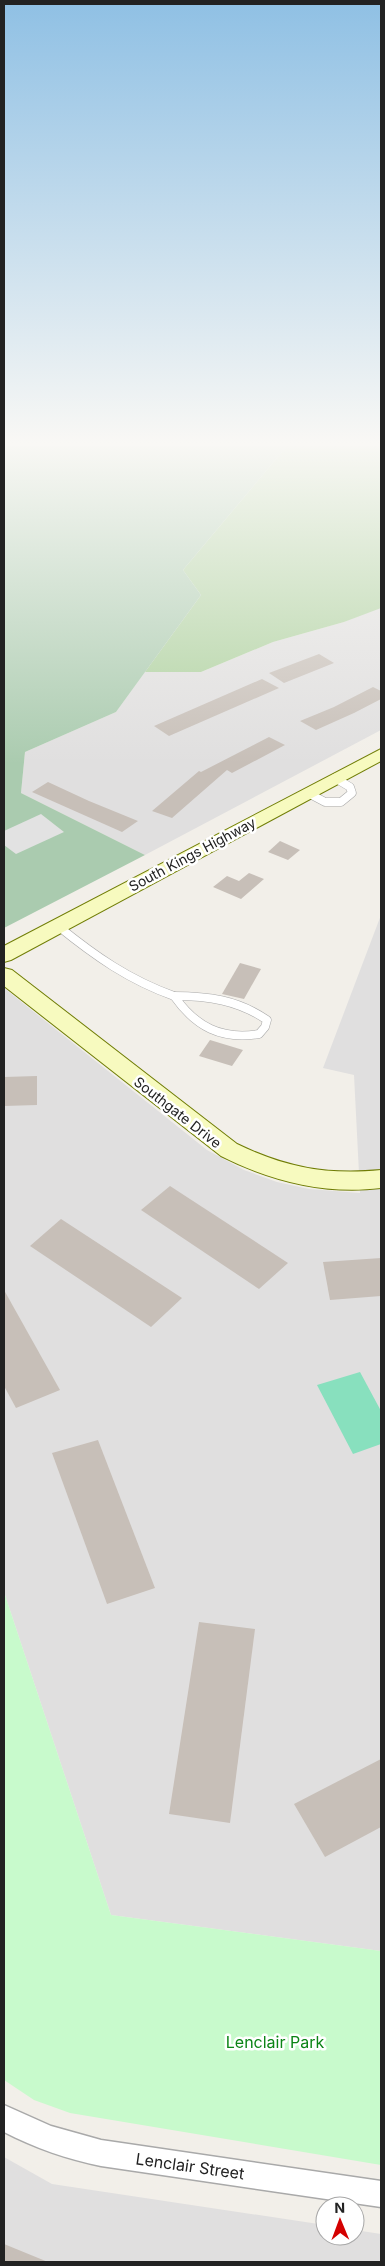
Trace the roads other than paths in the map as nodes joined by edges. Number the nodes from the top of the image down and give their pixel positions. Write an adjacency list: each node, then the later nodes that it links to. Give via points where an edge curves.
1 (381, 754): 2 (main road, South Kings Highway)
2 (58, 926): 3 (main road, South Kings Highway); 5 (lane, via 96,957 149,987)
3 (4, 954)
4 (4, 975): 6 (main road, Southgate Drive, via 229,1150 265,1167 290,1174 344,1181)
5 (174, 996): 5 (lane, via 202,1026 240,1037 259,1034 265,1028 267,1020 237,1003 194,995)
6 (381, 1180)
7 (4, 2118): 8 (street, Lenclair Street, via 66,2146)
8 (381, 2194)

